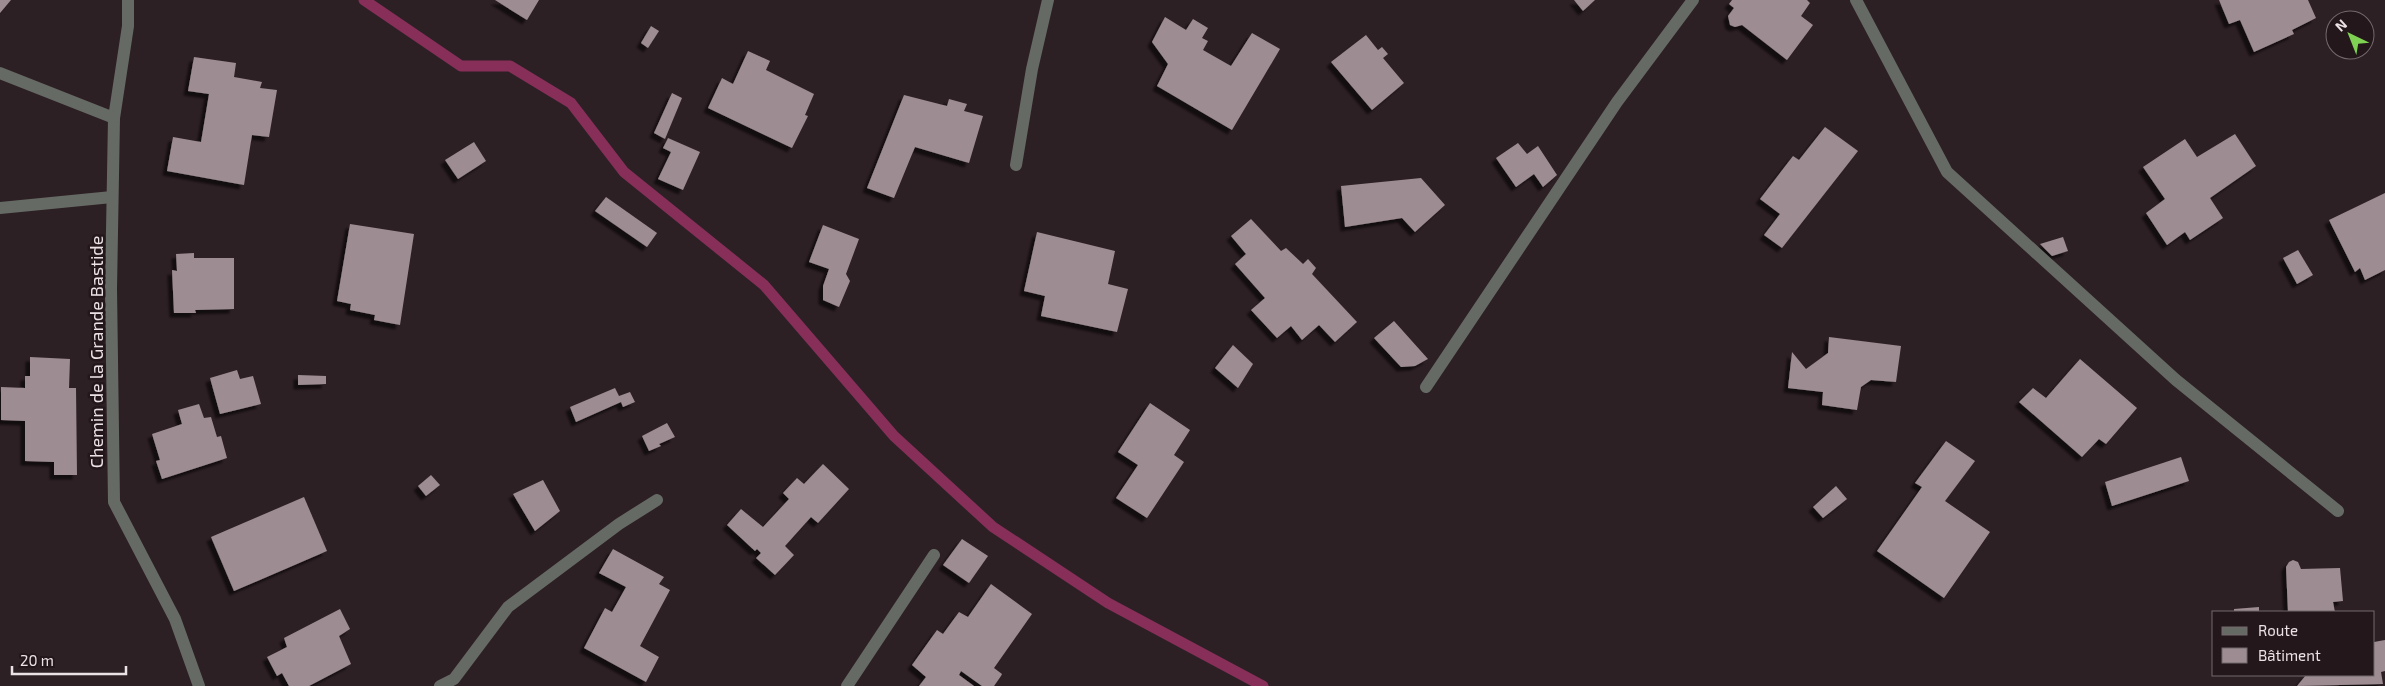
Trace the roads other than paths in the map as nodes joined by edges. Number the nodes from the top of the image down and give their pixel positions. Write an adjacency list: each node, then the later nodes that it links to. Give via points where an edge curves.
1 (128, 0): 6 (street, Chemin de la Grande Bastide, via 128,26)
2 (1048, 0): 7 (street, via 1032,69)
3 (1693, 0): 10 (street, via 1617,102)
4 (1856, 0): 12 (street, via 1947,172 2176,380)
5 (0, 73): 6 (street)
6 (114, 118): 8 (street, Chemin de la Grande Bastide)
7 (1016, 165)
8 (112, 197): 9 (street); 14 (street, Chemin de la Grande Bastide, via 114,502 176,619)
9 (0, 208)
10 (1426, 387)
11 (657, 500): 15 (street, via 619,524 508,607 454,680)
12 (2338, 511)
13 (934, 555): 16 (street)
14 (199, 686)
15 (440, 686)
16 (847, 686)

